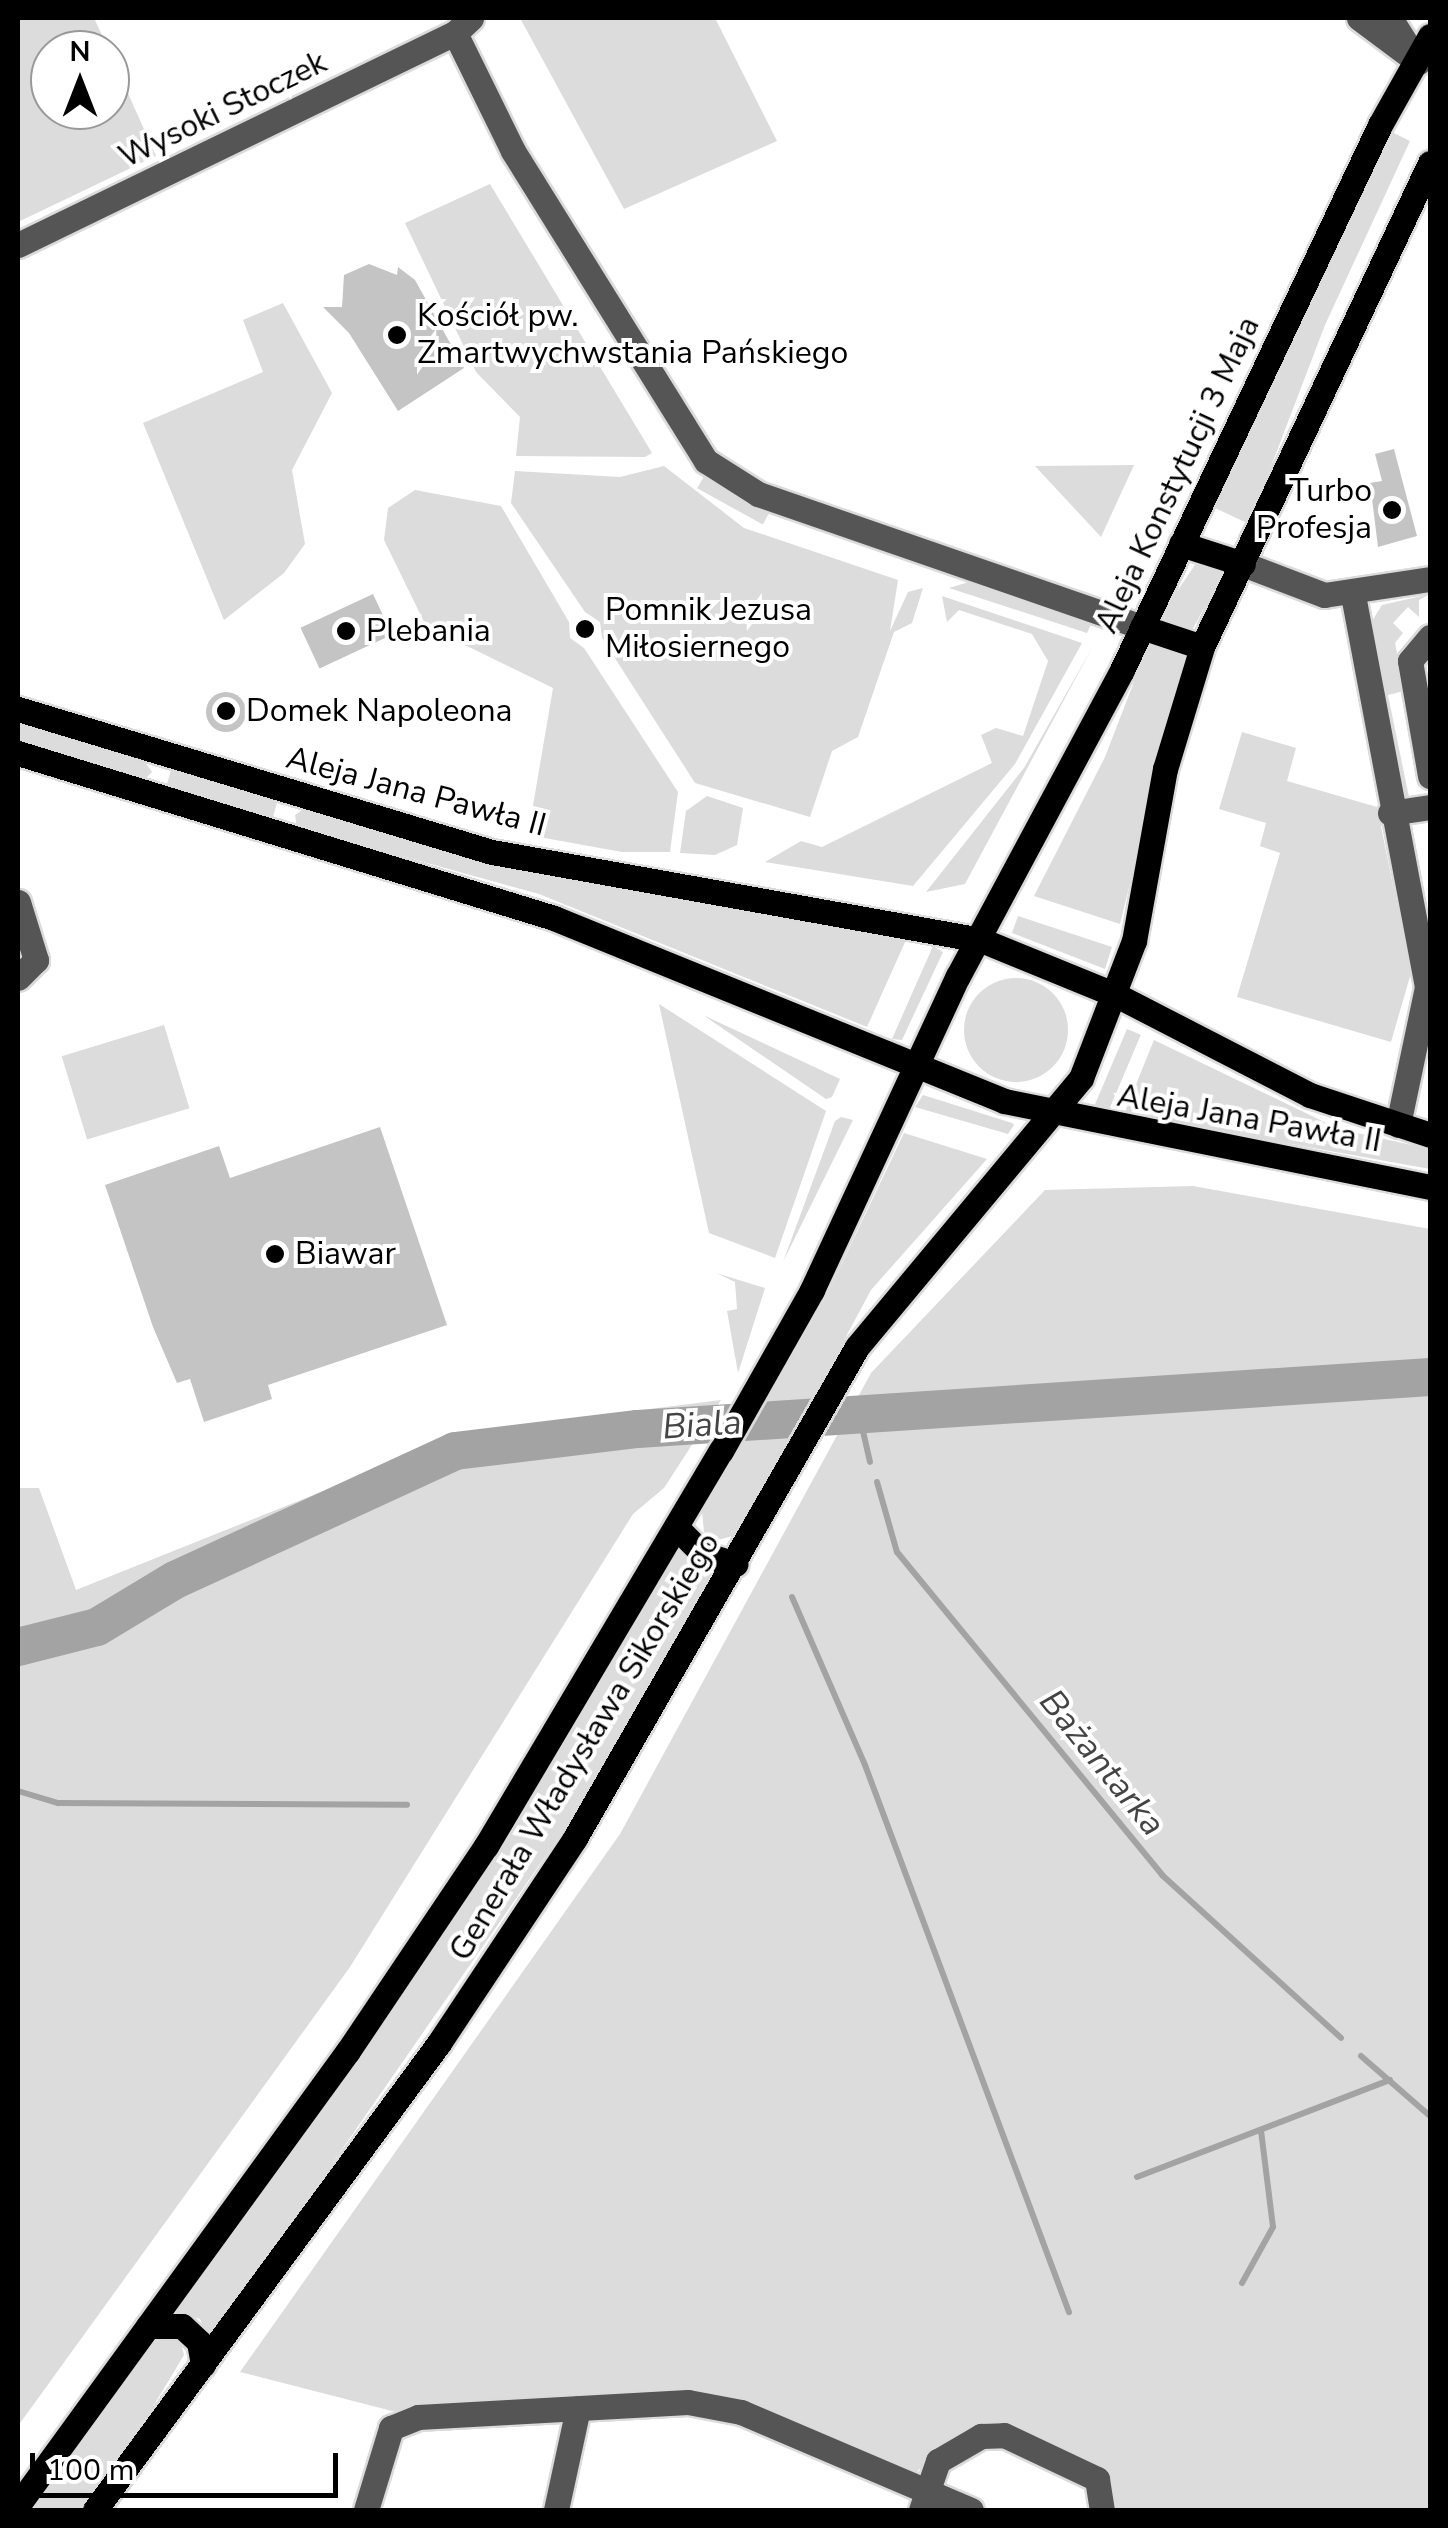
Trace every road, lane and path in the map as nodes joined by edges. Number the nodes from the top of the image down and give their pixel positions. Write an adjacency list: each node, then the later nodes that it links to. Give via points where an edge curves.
1 (1359, 18): 5 (street)
2 (1390, 18): 5 (street)
3 (463, 25): 7 (street, Wysoki Stoczek); 12 (street, via 513,150 706,461 758,494)
4 (1430, 36): 5 (main road, Aleja Konstytucji 3 Maja)
5 (1424, 67): 8 (main road, Aleja Konstytucji 3 Maja)
6 (1430, 164): 9 (main road)
7 (18, 245)
8 (1182, 544): 9 (main road); 12 (main road, Aleja Konstytucji 3 Maja)
9 (1243, 564): 11 (street, via 1291,586); 14 (main road)
10 (1430, 580): 11 (street)
11 (1353, 595): 19 (street)
12 (1142, 627): 14 (main road); 21 (main road, Aleja Konstytucji 3 Maja)
13 (1430, 637): 17 (street, via 1410,660)
14 (1202, 647): 24 (main road, via 1178,716)
15 (18, 710): 21 (main road, Aleja Jana Pawła II, via 492,852)
16 (18, 753): 25 (main road, via 554,918)
17 (1430, 776)
18 (1430, 806): 19 (street)
19 (1390, 813): 22 (street)
20 (18, 902): 23 (street, via 36,960)
21 (981, 940): 24 (main road, Aleja Jana Pawła II); 25 (main road, Aleja Konstytucji 3 Maja)
22 (1425, 947): 27 (street, via 1424,1012)
23 (18, 978)
24 (1116, 995): 26 (main road, Generała Władysława Sikorskiego); 27 (main road, Aleja Jana Pawła II, via 1310,1095)
25 (916, 1070): 26 (main road, Aleja Jana Pawła II); 30 (main road, Generała Władysława Sikorskiego, via 751,1398)
26 (1056, 1116): 29 (main road, Aleja Jana Pawła II); 31 (main road, Generała Władysława Sikorskiego, via 901,1286 832,1390)
27 (1398, 1125): 28 (main road, Aleja Jana Pawła II)
28 (1430, 1135)
29 (1430, 1187)
30 (676, 1527): 31 (main road, via 703,1554); 32 (main road, Generała Władysława Sikorskiego, via 486,1846)
31 (736, 1564): 33 (main road, Generała Władysława Sikorskiego, via 575,1838 438,2042)
32 (148, 2326): 33 (main road, via 182,2326 199,2342); 36 (main road, Generała Władysława Sikorskiego)
33 (203, 2365): 37 (main road, Generała Władysława Sikorskiego)
34 (578, 2408): 35 (street, via 688,2402 742,2412); 38 (street, via 418,2417 392,2428); 39 (street)
35 (924, 2500): 40 (street); 41 (street, via 938,2461 981,2436 1004,2435 1097,2479)
36 (18, 2505)
37 (96, 2510)
38 (366, 2510)
39 (556, 2510)
40 (971, 2510)
41 (1102, 2510)

